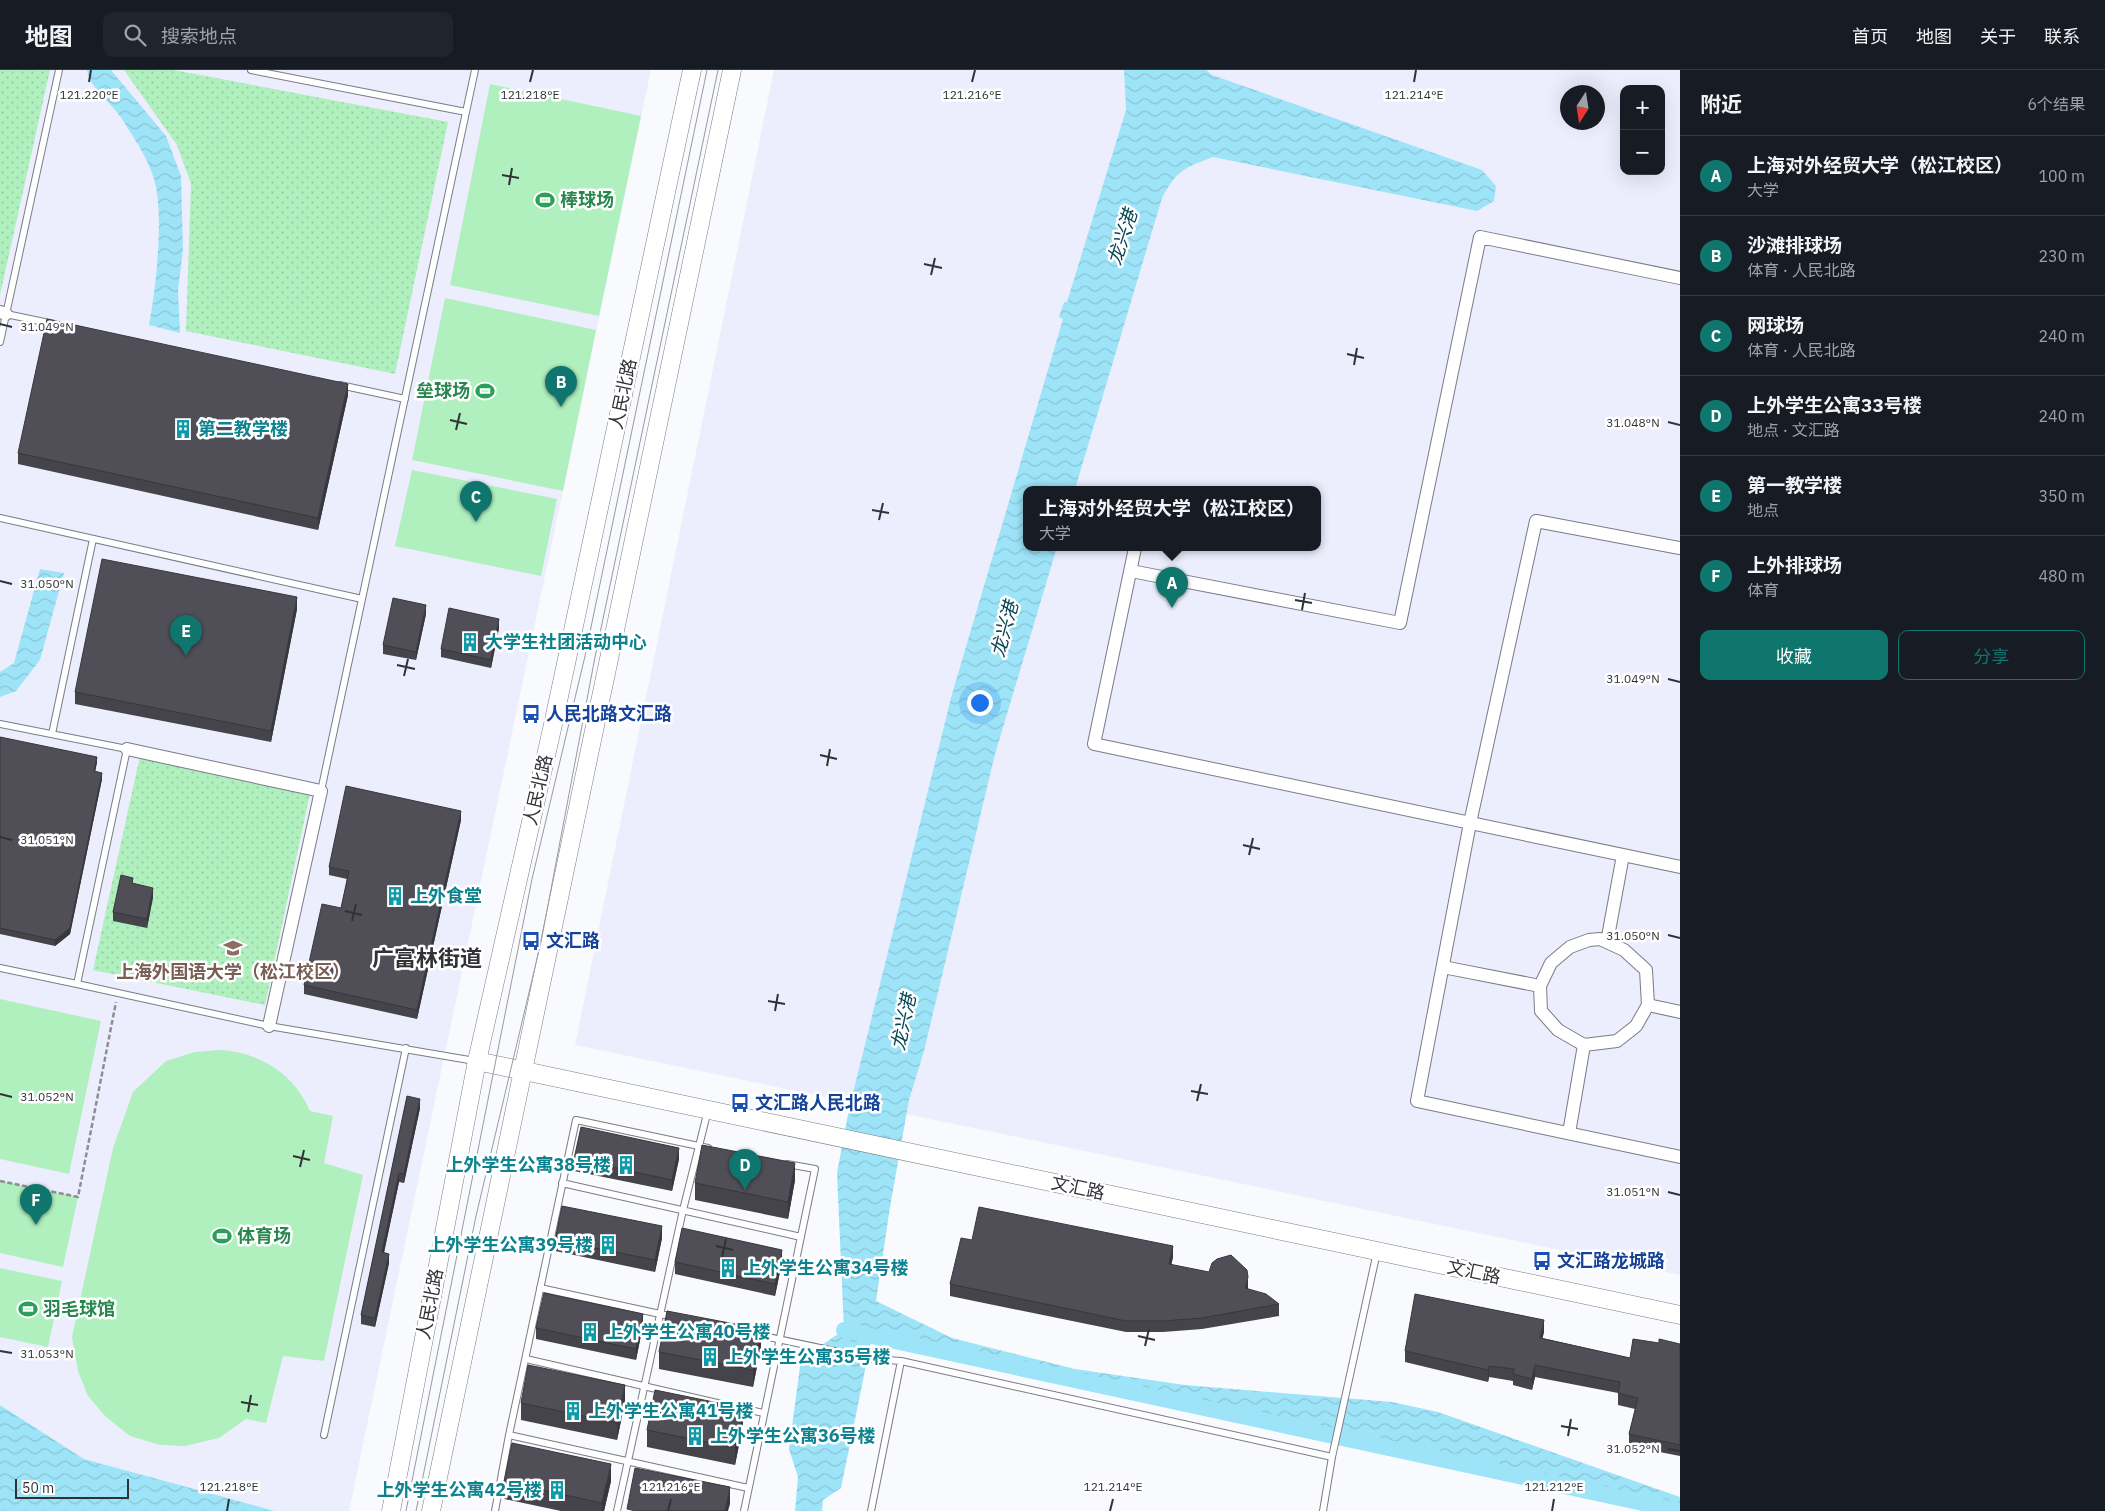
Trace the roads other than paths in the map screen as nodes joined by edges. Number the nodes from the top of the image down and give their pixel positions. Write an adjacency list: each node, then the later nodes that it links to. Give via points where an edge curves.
1 (60, 70): 8 (lane)
2 (251, 70): 6 (lane)
3 (475, 70): 6 (lane)
4 (692, 70): 36 (main road, 人民北路, via 556,711)
5 (732, 70): 37 (main road)
6 (466, 112): 12 (lane)
7 (1680, 278): 17 (street, via 1480,237 1400,623)
8 (3, 313): 9 (lane); 10 (lane)
9 (64, 326)
10 (0, 342)
11 (337, 385): 12 (lane)
12 (405, 399): 18 (lane)
13 (0, 518): 14 (lane)
14 (93, 539): 18 (lane); 20 (lane)
15 (1680, 548): 23 (street, via 1536,521)
16 (1134, 551): 17 (street)
17 (1130, 571): 23 (street, via 1094,744)
18 (362, 599): 22 (lane)
19 (0, 724): 20 (lane)
20 (52, 734): 21 (lane)
21 (127, 749): 22 (street); 29 (lane)
22 (320, 791): 33 (street)
23 (1470, 823): 24 (street); 27 (street)
24 (1623, 855): 25 (street); 26 (street)
25 (1680, 866)
26 (1607, 942): 30 (street, via 1589,940 1570,947 1551,962); 31 (street, via 1624,950 1646,970)
27 (1443, 967): 30 (street); 39 (street, via 1417,1102)
28 (0, 968): 29 (lane)
29 (76, 984): 33 (lane)
30 (1540, 986): 34 (street, via 1542,1011 1558,1030)
31 (1648, 1005): 32 (street); 34 (street, via 1636,1026 1617,1041)
32 (1680, 1012)
33 (270, 1026): 35 (lane)
34 (1584, 1045): 39 (street)
35 (406, 1048): 36 (lane); 58 (lane)
36 (476, 1061): 37 (main road, 文汇路); 63 (main road, 人民北路)
37 (524, 1072): 38 (main road, 文汇路); 64 (main road)
38 (708, 1110): 40 (lane); 47 (main road, 文汇路)
39 (1569, 1133): 42 (street)
40 (698, 1146): 41 (lane); 44 (lane, via 576,1120); 45 (lane)
41 (718, 1150)
42 (1680, 1157)
43 (776, 1162): 46 (lane, via 815,1169)
44 (562, 1183): 45 (lane); 48 (lane)
45 (683, 1210): 46 (lane); 49 (lane)
46 (801, 1237): 53 (lane)
47 (1377, 1251): 50 (main road, 文汇路); 60 (lane)
48 (540, 1288): 49 (lane); 54 (lane)
49 (660, 1314): 51 (lane); 56 (lane)
50 (1680, 1315)
51 (678, 1318)
52 (743, 1332): 53 (lane)
53 (780, 1340): 55 (lane); 57 (lane)
54 (526, 1359): 56 (lane); 59 (lane)
55 (901, 1362): 60 (lane); 68 (lane)
56 (644, 1386): 57 (lane); 61 (lane)
57 (764, 1413): 62 (lane)
58 (324, 1435)
59 (508, 1435): 61 (lane); 65 (lane)
60 (1332, 1457): 69 (lane)
61 (628, 1461): 62 (lane); 66 (lane)
62 (748, 1488): 67 (lane)
63 (391, 1511)
64 (431, 1511)
65 (496, 1511)
66 (617, 1511)
67 (744, 1511)
68 (871, 1511)
69 (1322, 1511)

